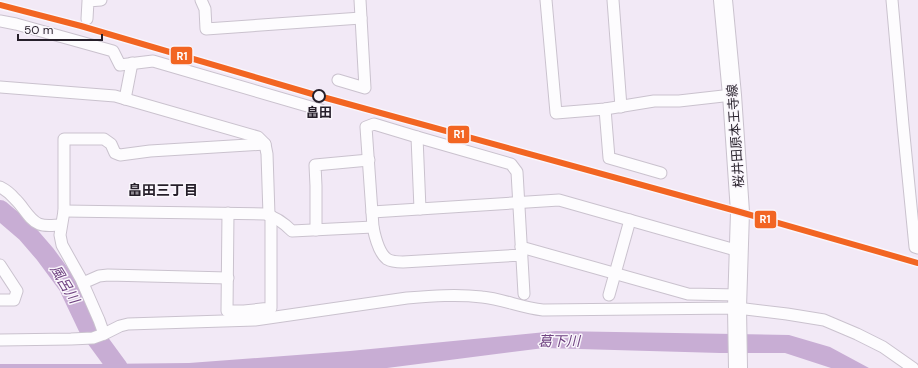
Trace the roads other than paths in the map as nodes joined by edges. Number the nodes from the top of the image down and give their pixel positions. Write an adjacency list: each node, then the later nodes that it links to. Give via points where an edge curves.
1 (100, 0): 9 (street, via 88,1)
2 (201, 0): 8 (street, via 205,9 206,29)
3 (360, 0): 8 (street)
4 (546, 0): 17 (street, via 556,113)
5 (613, 0): 16 (street)
6 (724, 0): 14 (main road, 桜井田原本王寺線)
7 (892, 0): 34 (street, via 915,248)
8 (361, 18): 12 (street, via 365,88)
9 (87, 19)
10 (0, 21): 11 (street, via 113,51 120,64)
11 (132, 64): 15 (street); 18 (street, via 153,61)
12 (338, 80)
13 (0, 87): 15 (street, via 115,96)
14 (732, 95): 16 (street, via 654,101); 36 (main road, 桜井田原本王寺線, via 740,212)
15 (125, 99): 20 (street, via 258,137)
16 (621, 107): 17 (street)
17 (605, 109): 22 (street, via 609,158)
18 (321, 110)
19 (417, 138): 21 (street, via 374,124 366,127); 24 (street, via 511,164 516,172); 25 (street)
20 (265, 144): 26 (street, via 120,155 115,153 104,139 64,139); 29 (street)
21 (369, 160): 27 (street); 33 (street, via 315,165)
22 (661, 173)
23 (0, 187): 31 (street, via 16,199 38,223 45,226)
24 (518, 203): 25 (street); 30 (street, via 559,200); 35 (street)
25 (420, 209): 27 (street)
26 (64, 211): 28 (street); 31 (street)
27 (372, 212): 32 (street)
28 (228, 213): 29 (street); 39 (street)
29 (270, 216): 33 (street, via 284,223 292,231); 39 (street, via 271,308 228,311)
30 (630, 220): 36 (street); 38 (street)
31 (61, 225): 40 (street, via 62,245)
32 (373, 227): 33 (street); 35 (street, via 383,255 395,262)
33 (316, 230)
34 (918, 248)
35 (521, 251): 38 (street); 41 (street)
36 (739, 251): 44 (main road, 桜井田原本王寺線)
37 (0, 265): 43 (street, via 17,291 14,300)
38 (615, 273): 42 (street); 44 (street, via 688,294)
39 (228, 278): 40 (street, via 108,275)
40 (83, 283): 45 (street)
41 (524, 294)
42 (609, 295)
43 (0, 300)
44 (737, 302): 45 (street, via 543,310 482,297 430,296 255,320 128,324); 47 (main road, 桜井田原本王寺線); 48 (street, via 824,320 883,347)
45 (104, 334): 46 (street, via 71,340)
46 (0, 340)
47 (738, 368)
48 (913, 368)

